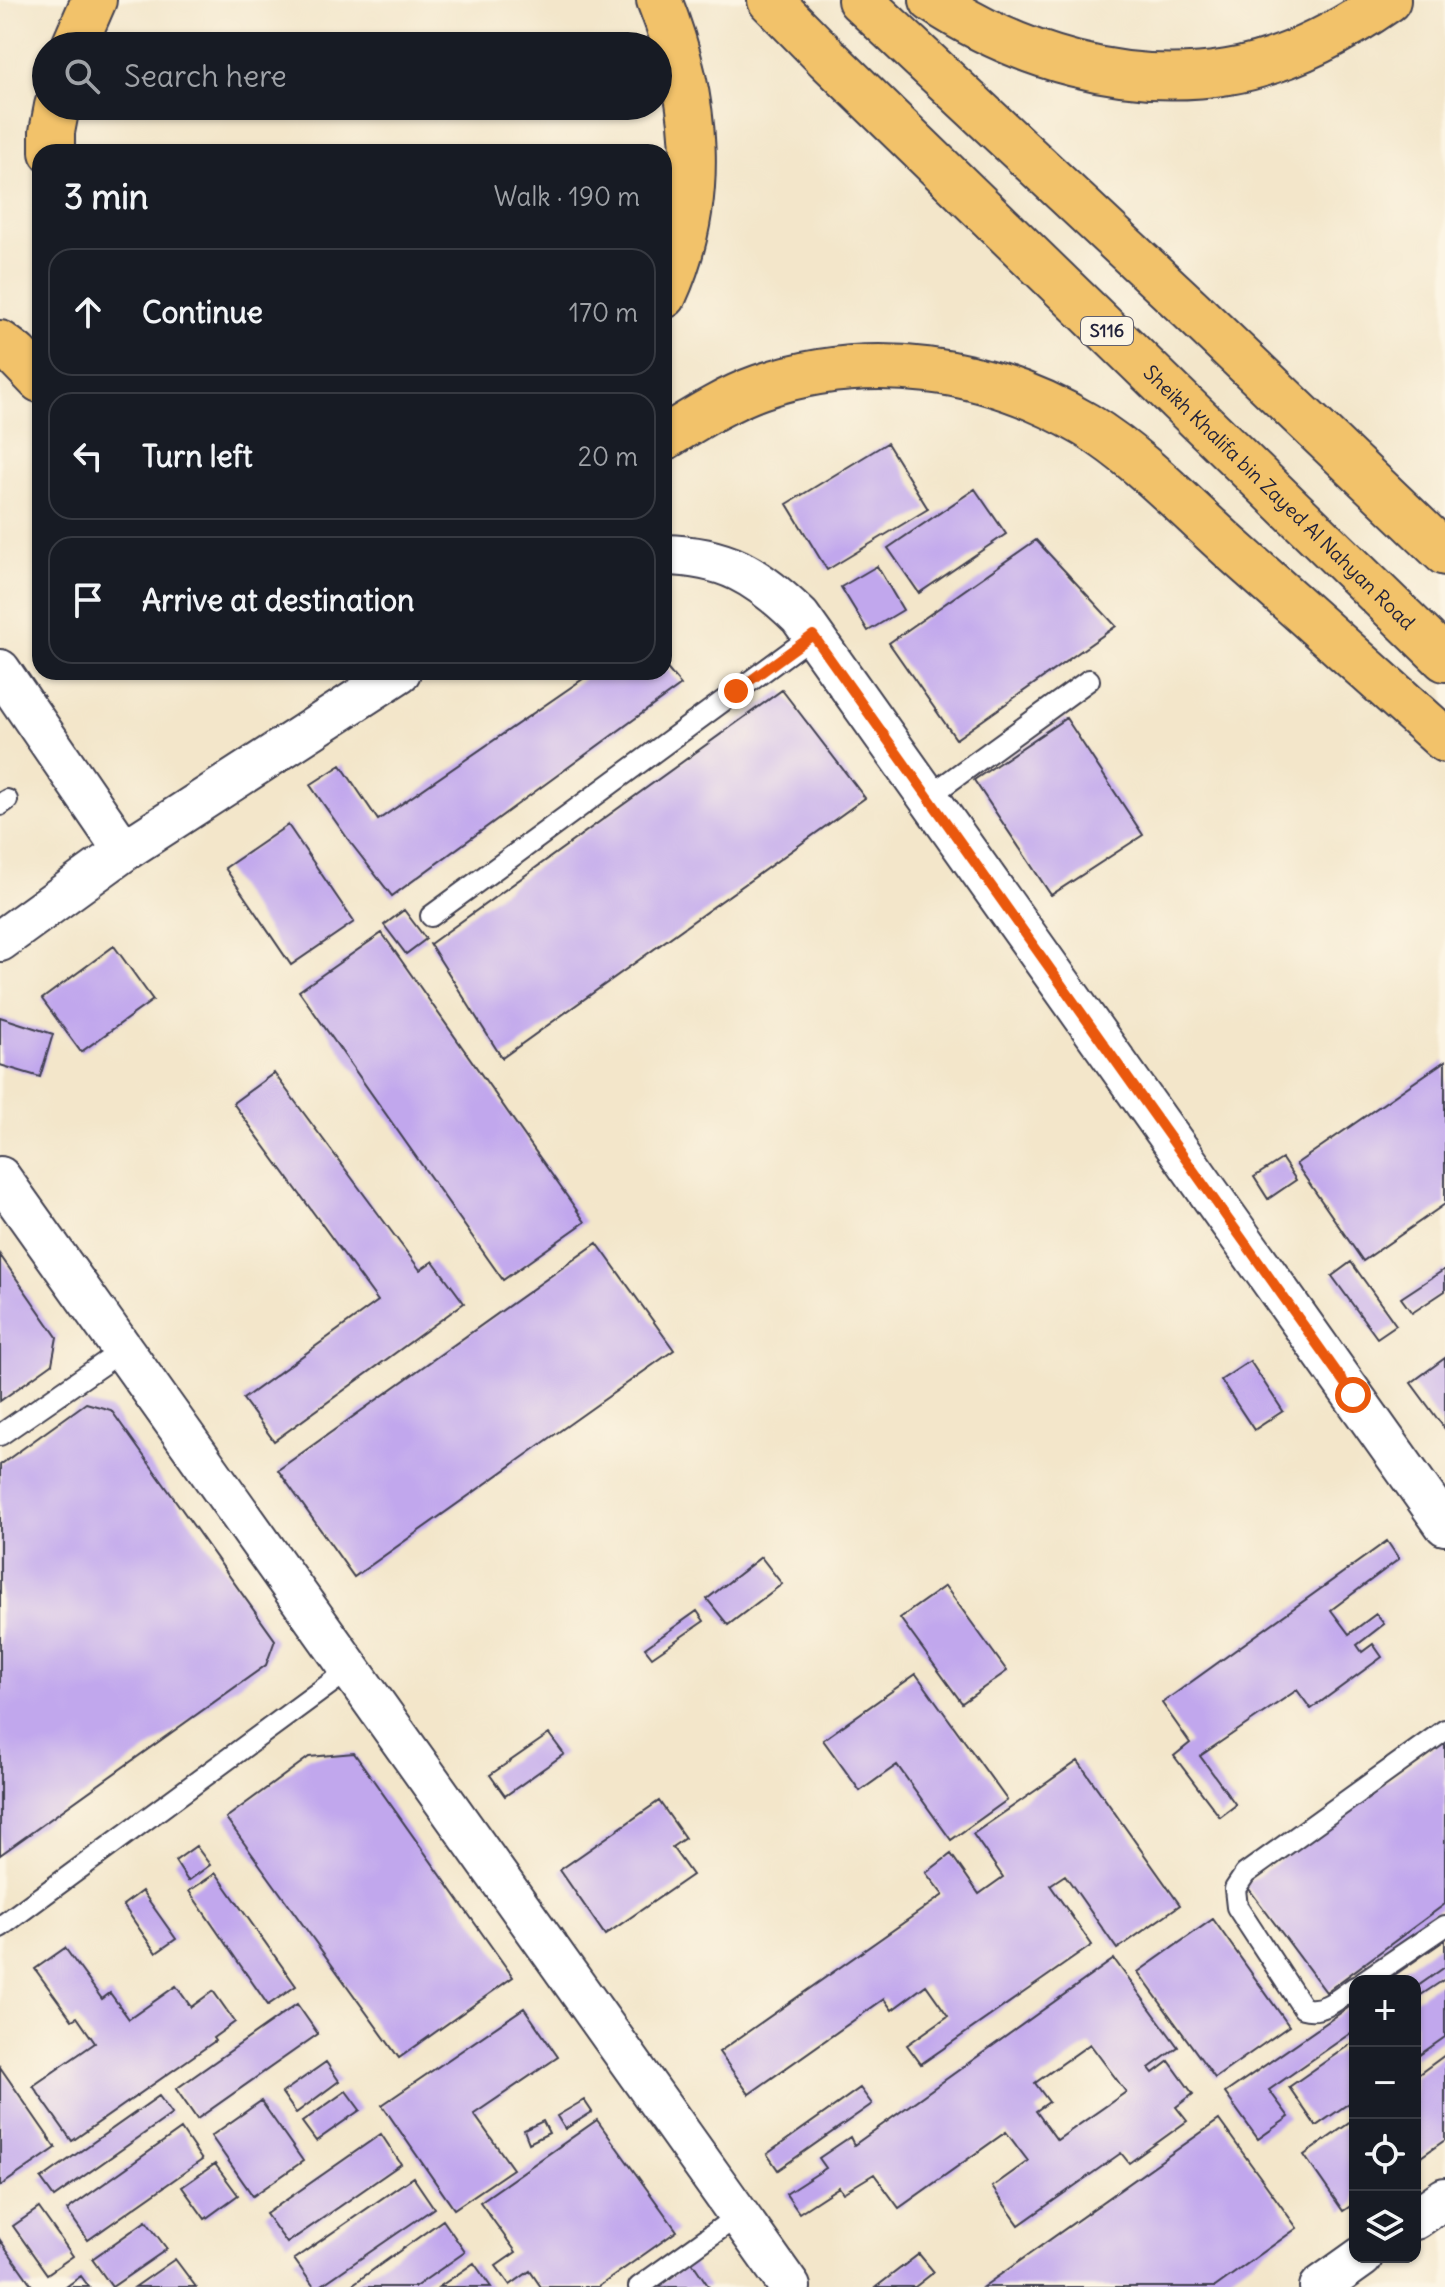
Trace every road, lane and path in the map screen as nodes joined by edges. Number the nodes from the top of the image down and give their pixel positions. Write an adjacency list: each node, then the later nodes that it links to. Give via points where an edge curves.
1 (94, 0): 7 (highway)
2 (659, 0): 8 (highway)
3 (770, 0): 19 (highway, Sheikh Khalifa bin Zayed Al Nahyan Road / S116)
4 (860, 0): 16 (highway)
5 (932, 0): 6 (highway, via 1010,43 1066,63 1158,78 1229,72 1293,53)
6 (1388, 0)
7 (80, 32)
8 (670, 32)
9 (672, 38): 12 (highway, via 682,67 695,169 689,224)
10 (54, 120): 11 (highway)
11 (52, 144)
12 (672, 280)
13 (0, 343): 14 (highway)
14 (32, 372)
15 (672, 433): 23 (highway, via 760,387 818,372 882,365 940,370 1041,401 1088,426 1142,467)
16 (1445, 553)
17 (672, 555): 18 (street, via 734,567 770,588)
18 (813, 635): 24 (street); 26 (lane)
19 (1445, 659)
20 (0, 670): 25 (street)
21 (388, 680): 25 (street)
22 (1089, 680): 24 (lane)
23 (1445, 740)
24 (928, 797): 31 (street)
25 (124, 851): 27 (street)
26 (431, 916)
27 (0, 941)
28 (0, 1177): 29 (street)
29 (123, 1350): 30 (lane); 32 (street)
30 (0, 1435)
31 (1445, 1525)
32 (350, 1669): 35 (lane); 39 (street)
33 (1445, 1730): 37 (lane, via 1245,1874 1235,1889 1237,1907 1303,2008 1324,2008)
34 (1445, 1926): 36 (lane)
35 (0, 1927)
36 (1373, 1975)
37 (1349, 1991)
38 (1445, 2198): 40 (street)
39 (739, 2215): 42 (lane); 43 (street)
40 (1421, 2215)
41 (1354, 2263): 44 (street)
42 (639, 2287)
43 (790, 2287)
44 (1320, 2287)

